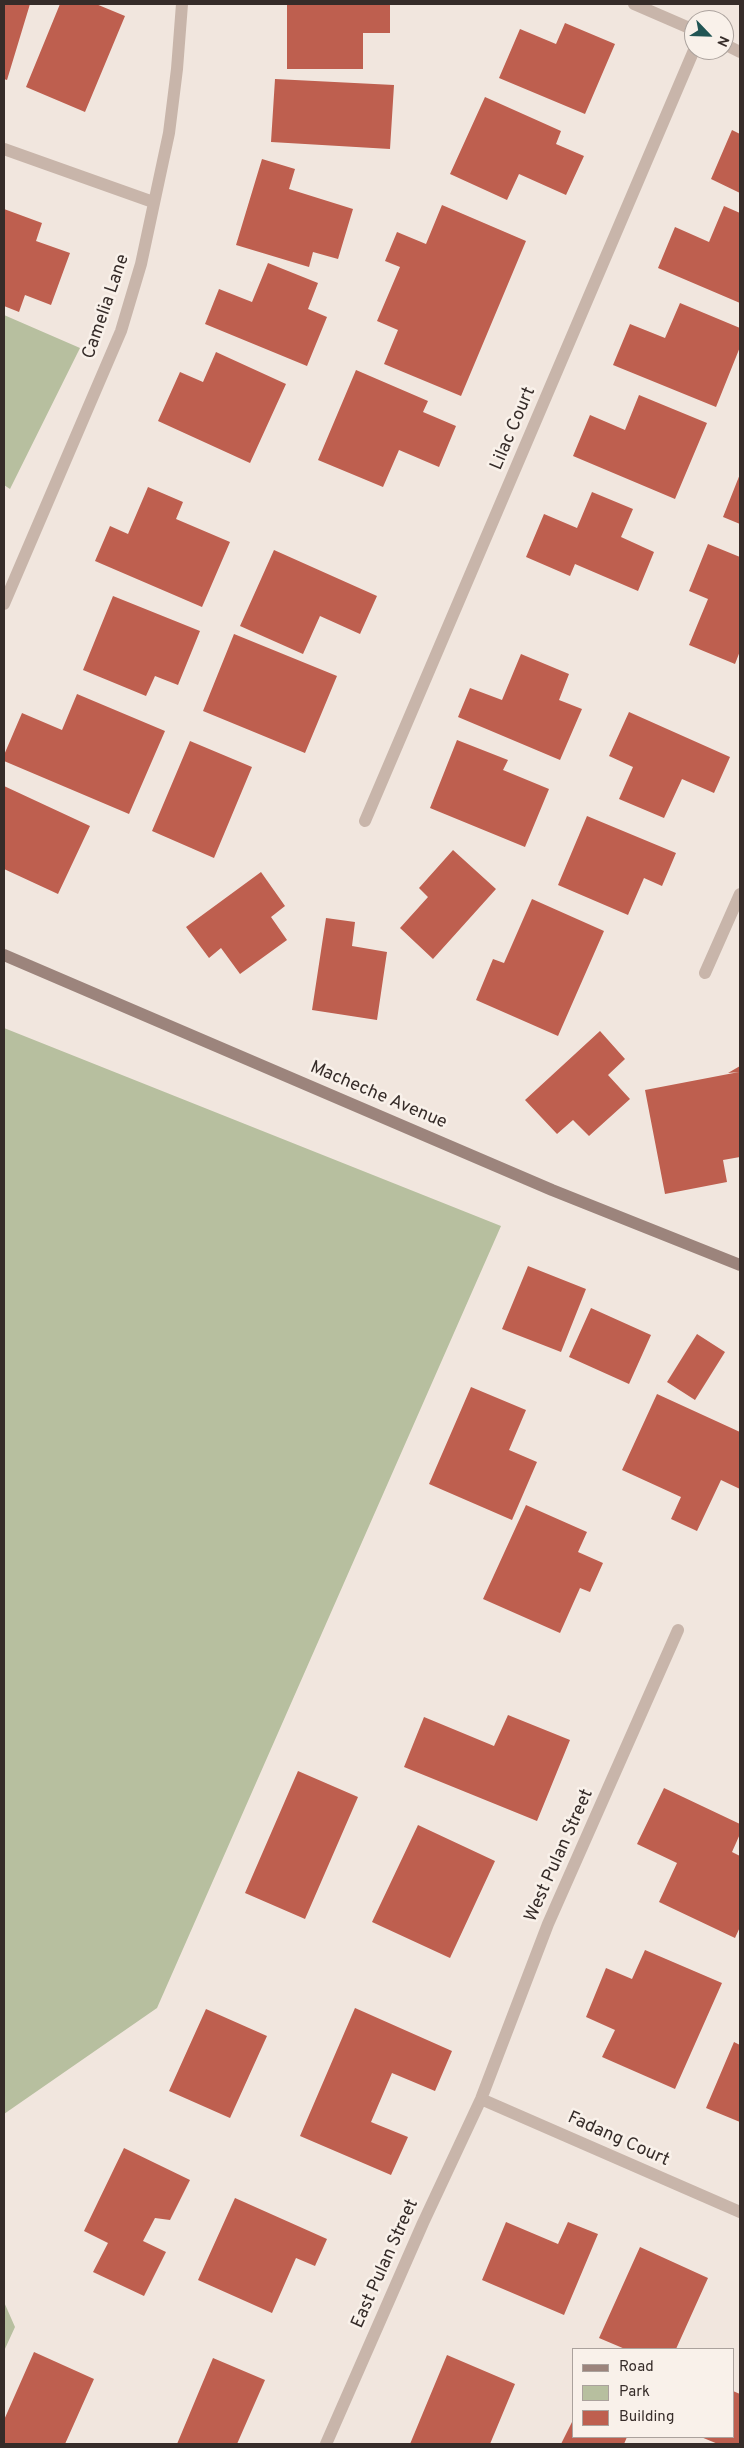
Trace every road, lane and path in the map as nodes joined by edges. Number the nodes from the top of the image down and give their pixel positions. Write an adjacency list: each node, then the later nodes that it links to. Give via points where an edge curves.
1 (182, 4): 6 (street, Camelia Lane, via 169,133)
2 (634, 4): 3 (street)
3 (684, 26)
4 (690, 60): 8 (street, Lilac Court)
5 (4, 149): 6 (street)
6 (153, 202): 7 (street, Camelia Lane, via 141,264 121,331)
7 (4, 604)
8 (365, 821)
9 (740, 894): 11 (street)
10 (4, 955): 12 (main road, Macheche Avenue, via 552,1190)
11 (705, 973)
12 (740, 1265)
13 (678, 1630): 14 (street, West Pulan Street, via 548,1924)
14 (481, 2100): 15 (street, Fadang Court); 16 (street, East Pulan Street, via 422,2222)
15 (740, 2212)
16 (326, 2444)

